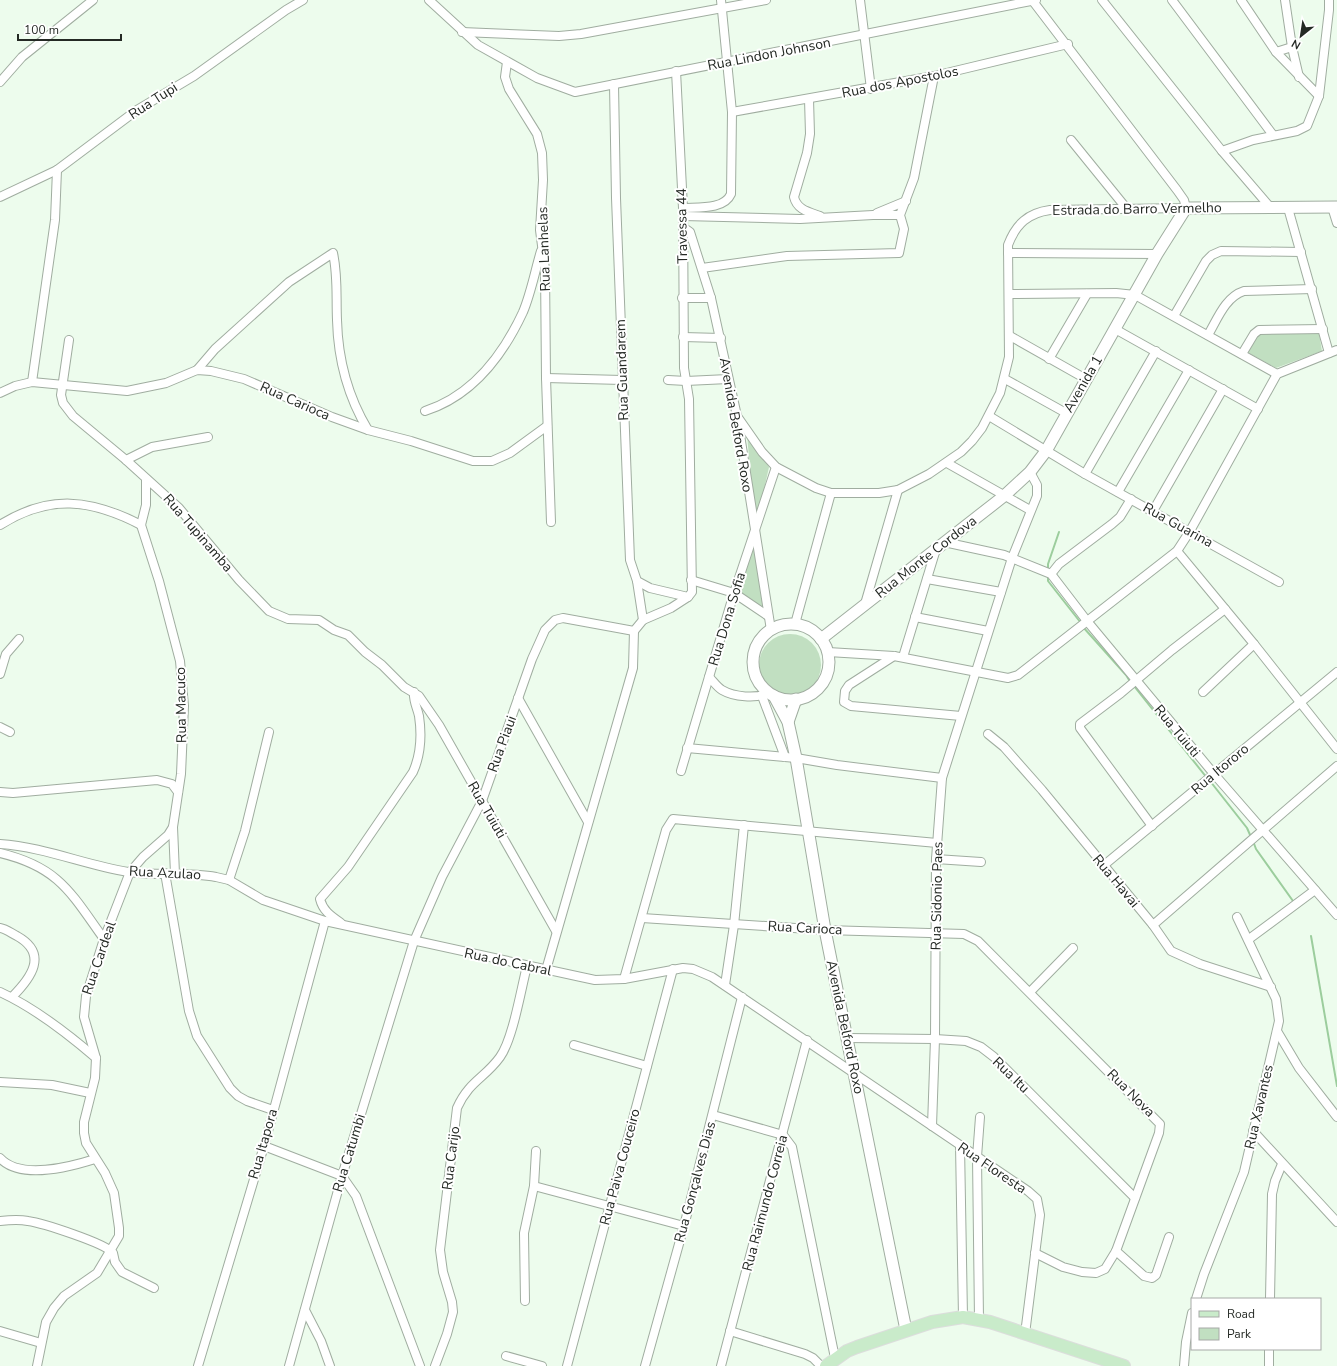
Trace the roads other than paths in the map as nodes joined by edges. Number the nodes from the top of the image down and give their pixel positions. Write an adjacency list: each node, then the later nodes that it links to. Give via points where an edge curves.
1 (93, 0): 25 (street, via 22,57)
2 (303, 0): 34 (street, Rua Tupi, via 276,16 194,76 137,110)
3 (429, 0): 15 (street)
4 (721, 0): 14 (street)
5 (766, 0): 14 (street)
6 (860, 0): 16 (street)
7 (1033, 0): 8 (street, Rua Lindon Johnson); 16 (street, Rua Lindon Johnson); 17 (street)
8 (1036, 0)
9 (1102, 0): 33 (street)
10 (1172, 0): 31 (street)
11 (1241, 0): 19 (street)
12 (1285, 0): 18 (street)
13 (1329, 0): 28 (street)
14 (722, 9): 15 (street, via 559,36); 21 (street)
15 (462, 32): 20 (street)
16 (865, 35): 21 (street, Rua Lindon Johnson); 27 (street)
17 (1068, 44): 23 (street, Rua dos Apostolos); 39 (street, via 1177,190)
18 (1292, 47): 19 (street); 24 (street)
19 (1276, 52): 24 (street)
20 (507, 62): 26 (street, Rua Lindon Johnson, via 551,84 575,92); 48 (street, Rua Lanhelas, via 505,77 509,89 537,134 542,154)
21 (727, 62): 22 (street, Rua Lindon Johnson); 30 (street)
22 (676, 72): 26 (street, Rua Lindon Johnson); 42 (street, Travessa 44)
23 (934, 76): 27 (street, Rua dos Apostolos); 36 (street, via 914,178)
24 (1299, 77): 28 (street)
25 (0, 82)
26 (614, 84): 78 (street, Rua Guandarem)
27 (871, 88): 29 (street, Rua dos Apostolos)
28 (1319, 96): 31 (street, via 1307,126 1297,132)
29 (809, 99): 30 (street, Rua dos Apostolos); 45 (street, via 810,134 794,197 799,208)
30 (732, 112): 42 (street, via 729,199 719,205)
31 (1273, 135): 33 (street)
32 (1071, 140): 41 (street)
33 (1222, 151): 38 (street)
34 (57, 170): 35 (street, Rua Tupi); 81 (street, via 55,220)
35 (0, 197)
36 (906, 201): 43 (street); 44 (street)
37 (1335, 206): 40 (street, Estrada do Barro Vermelho); 46 (street)
38 (1270, 207): 39 (street, Estrada do Barro Vermelho); 40 (street, Estrada do Barro Vermelho)
39 (1186, 208): 41 (street, Estrada do Barro Vermelho); 51 (street, Avenida 1)
40 (1288, 208): 49 (street)
41 (1127, 209): 50 (street, Estrada do Barro Vermelho, via 1050,210 1037,213 1027,217 1017,227 1008,245)
42 (683, 212): 45 (street, via 800,219); 47 (street, Travessa 44)
43 (873, 214): 44 (street); 45 (street)
44 (900, 215): 52 (street, via 904,229 899,253 787,256)
45 (824, 217)
46 (1337, 224)
47 (683, 227): 52 (street, Avenida Belford Roxo, via 690,232); 57 (street, Travessa 44)
48 (542, 250): 74 (street, Rua Lanhelas, via 545,269); 86 (street, via 523,311 491,364 476,382 463,392 447,403)
49 (1300, 252): 53 (street); 59 (street, via 1221,251 1212,255)
50 (1008, 253): 51 (street); 54 (street, Estrada do Barro Vermelho)
51 (1157, 254): 56 (street, Avenida 1)
52 (702, 268): 58 (street, Avenida Belford Roxo)
53 (1312, 289): 61 (street); 63 (street, via 1236,293 1227,303)
54 (1010, 294): 55 (street); 62 (street, Estrada do Barro Vermelho)
55 (1087, 294): 56 (street); 70 (street)
56 (1135, 295): 59 (street); 60 (street, Avenida 1)
57 (682, 298): 58 (street); 64 (street, Travessa 44)
58 (711, 298): 65 (street, Avenida Belford Roxo)
59 (1174, 316): 63 (street)
60 (1115, 328): 67 (street); 77 (street, Avenida 1)
61 (1323, 328): 68 (street); 69 (street, via 1259,330)
62 (1010, 336): 70 (street); 76 (street, Estrada do Barro Vermelho)
63 (1208, 336): 69 (street)
64 (683, 337): 65 (street); 80 (street, Travessa 44)
65 (721, 338): 75 (street, Avenida Belford Roxo)
66 (69, 340): 82 (street, Rua Tupinamba)
67 (1156, 351): 72 (street); 98 (street)
68 (1333, 352): 73 (street)
69 (1242, 354): 73 (street)
70 (1049, 359): 77 (street)
71 (197, 370): 82 (street, Rua Carioca, via 166,383 127,391); 91 (street, Rua Carioca, via 226,373 244,379); 91 (street, via 215,349 289,282 333,253 341,360 357,411)
72 (1189, 370): 83 (street); 101 (street)
73 (1277, 374): 85 (street)
74 (546, 378): 78 (street); 90 (street, Rua Lanhelas)
75 (728, 379): 80 (street); 88 (street, Avenida Belford Roxo)
76 (1005, 379): 87 (street); 89 (street, Estrada do Barro Vermelho)
77 (1086, 379): 87 (street, Avenida 1)
78 (622, 380): 118 (street, Rua Guandarem, via 628,545)
79 (668, 380): 80 (street)
80 (686, 381): 117 (street, Travessa 44, via 689,399)
81 (32, 382): 82 (street, Rua Carioca); 84 (street)
82 (62, 386): 94 (street, Rua Tupinamba, via 63,403 73,416)
83 (1223, 389): 85 (street); 106 (street)
84 (0, 392)
85 (1258, 409): 110 (street)
86 (426, 412)
87 (1066, 413): 93 (street, Avenida 1)
88 (737, 416): 96 (street, Estrada do Barro Vermelho, via 762,452); 111 (street, Avenida Belford Roxo)
89 (989, 416): 93 (street); 95 (street, Estrada do Barro Vermelho, via 972,442)
90 (548, 426): 91 (street, Rua Carioca, via 510,454 492,461 473,462 411,441); 107 (street, Rua Lanhelas)
91 (368, 430)
92 (208, 436): 94 (street, via 152,447)
93 (1046, 451): 97 (street, Avenida 1); 98 (street)
94 (126, 460): 99 (street, Rua Tupinamba)
95 (947, 463): 100 (street, Estrada do Barro Vermelho); 103 (street)
96 (776, 467): 102 (street, Estrada do Barro Vermelho); 111 (street, Rua Dona Sofia)
97 (1030, 472): 103 (street, Rua Monte Cordova); 105 (street, Rua Sidonio Paes, via 1038,491)
98 (1085, 474): 101 (street)
99 (146, 479): 109 (street, via 146,505); 127 (street, Rua Tupinamba, via 179,508 239,580 269,611 288,619)
100 (898, 490): 102 (street, Estrada do Barro Vermelho, via 863,494); 123 (street)
101 (1118, 492): 104 (street)
102 (831, 493): 130 (street)
103 (1004, 496): 105 (street); 112 (street, Rua Monte Cordova)
104 (1132, 499): 106 (street, Rua Guarina); 115 (street, Rua Guarina, via 1112,524)
105 (1030, 510): 114 (street, Rua Sidonio Paes)
106 (1153, 511): 110 (street, Rua Guarina)
107 (551, 522)
108 (0, 525): 109 (street, via 32,508 55,504 84,504 102,508)
109 (141, 525): 166 (street, Rua Macuco, via 180,661 184,706)
110 (1190, 531): 113 (street); 119 (street, Rua Guarina)
111 (755, 534): 121 (street, Rua Dona Sofia); 125 (street, Avenida Belford Roxo)
112 (940, 546): 114 (street); 116 (street); 123 (street, Rua Monte Cordova)
113 (1177, 552): 124 (street); 129 (street)
114 (1012, 558): 115 (street); 120 (street, Rua Sidonio Paes)
115 (1048, 572): 129 (street, Rua Tuiuti)
116 (927, 579): 120 (street); 126 (street)
117 (692, 580): 121 (street); 122 (street, via 692,592)
118 (637, 581): 122 (street, via 650,588); 128 (street)
119 (1279, 582)
120 (1001, 592): 133 (street, Rua Sidonio Paes)
121 (734, 593): 125 (street); 143 (street, Rua Dona Sofia)
122 (688, 597): 128 (street, via 671,608)
123 (865, 604): 135 (street, Rua Monte Cordova)
124 (1225, 609): 136 (street); 144 (street)
125 (768, 616): 131 (street, Avenida Belford Roxo)
126 (915, 617): 133 (street); 139 (street)
127 (319, 620): 145 (street, Rua Tuiuti, via 353,639 404,688)
128 (643, 620): 132 (street)
129 (1085, 623): 140 (street, via 1014,678); 144 (street, Rua Tuiuti)
130 (795, 624): 131 (street, Avenida Belford Roxo); 135 (street, via 805,627)
131 (771, 630): 147 (street, Avenida Belford Roxo, via 762,637 753,657 757,678)
132 (634, 631): 148 (street, Rua Piaui, via 563,618 555,620 545,630); 168 (street, via 633,668)
133 (988, 631): 140 (street, Rua Sidonio Paes)
134 (19, 639): 142 (street, via 6,654)
135 (821, 639): 137 (street)
136 (1254, 644): 146 (street); 150 (street)
137 (828, 652): 138 (street); 149 (street, via 827,673 823,682 807,696)
138 (894, 656): 139 (street); 151 (street, via 849,685 845,691 844,702 851,706)
139 (903, 657): 140 (street)
140 (976, 671): 151 (street, Rua Sidonio Paes)
141 (1337, 672): 150 (street, Rua Itororo)
142 (0, 674)
143 (709, 677): 147 (street, via 723,690 733,694); 157 (street, Rua Dona Sofia)
144 (1133, 684): 163 (street, Rua Tuiuti); 170 (street, via 1080,724 1080,728)
145 (414, 692): 167 (street, Rua Tuiuti, via 424,702 439,726); 191 (street, via 420,734 418,760 413,772 352,861 320,899 330,916)
146 (1203, 692)
147 (768, 695): 149 (street); 152 (street, Avenida Belford Roxo); 159 (street)
148 (518, 698): 167 (street, Rua Piaui); 168 (street)
149 (796, 699): 152 (street)
150 (1301, 702): 158 (street); 163 (street, Rua Itororo)
151 (961, 716): 164 (street, Rua Sidonio Paes)
152 (788, 722): 160 (street, Avenida Belford Roxo)
153 (0, 727): 154 (street)
154 (10, 732)
155 (269, 732): 183 (street, via 245,831)
156 (988, 734): 179 (street, Rua Havai, via 1023,767)
157 (687, 748): 159 (street); 162 (street, Rua Dona Sofia)
158 (1337, 749)
159 (784, 757): 160 (street)
160 (796, 758): 164 (street); 172 (street, Avenida Belford Roxo)
161 (1337, 766): 173 (street)
162 (681, 771)
163 (1211, 777): 170 (street, Rua Itororo); 173 (street, Rua Tuiuti)
164 (942, 778): 174 (street, Rua Sidonio Paes)
165 (0, 792): 166 (street, via 157,780 172,784)
166 (178, 792): 171 (street, Rua Macuco)
167 (482, 801): 194 (street, Rua Tuiuti); 199 (street, Rua Piaui, via 442,877)
168 (588, 822): 194 (street)
169 (744, 825): 172 (street); 187 (street, via 675,819 671,821 666,830); 189 (street)
170 (1152, 826): 179 (street, Rua Itororo)
171 (173, 827): 180 (street); 182 (street, Rua Macuco)
172 (810, 830): 174 (street); 193 (street, Avenida Belford Roxo)
173 (1263, 831): 184 (street, Rua Tuiuti); 190 (street)
174 (937, 843): 177 (street, Rua Sidonio Paes)
175 (0, 844): 180 (street, Rua Azulao, via 46,851)
176 (0, 853): 197 (street, via 23,858 55,876 88,914)
177 (936, 859): 178 (street); 195 (street, Rua Sidonio Paes)
178 (981, 862)
179 (1103, 866): 190 (street, Rua Havai)
180 (130, 872): 181 (street, Rua Azulao); 197 (street, Rua Cardeal)
181 (165, 873): 182 (street, Rua Azulao); 222 (street, via 189,1011 197,1036 230,1088 238,1096)
182 (175, 874): 183 (street, Rua Azulao, via 206,875)
183 (229, 880): 188 (street, Rua Azulao, via 263,900)
184 (1315, 890): 185 (street, Rua Tuiuti); 198 (street)
185 (1337, 915)
186 (1237, 917): 198 (street, Rua Xavantes)
187 (642, 918): 189 (street, Rua Carioca); 205 (street)
188 (324, 921): 191 (street, Rua do Cabral); 222 (street, Rua Itapora)
189 (734, 925): 193 (street, Rua Carioca); 206 (street)
190 (1153, 925): 207 (street, Rua Havai, via 1165,945 1182,957)
191 (347, 926): 199 (street, Rua do Cabral)
192 (0, 928): 210 (street, via 29,944 35,959 31,975)
193 (825, 930): 195 (street, Rua Carioca); 213 (street, Avenida Belford Roxo)
194 (556, 931): 204 (street)
195 (935, 933): 196 (street, Rua Carioca); 214 (street, Rua Sidonio Paes)
196 (969, 936): 209 (street, Rua Nova, via 978,941)
197 (104, 939): 217 (street, Rua Cardeal, via 84,1006 86,1026)
198 (1249, 939): 207 (street, Rua Xavantes)
199 (414, 941): 201 (street, Rua do Cabral); 236 (street, Rua Catumbi)
200 (1073, 948): 209 (street)
201 (527, 966): 204 (street, Rua do Cabral); 269 (street, Rua Carijo, via 506,1046 494,1064 463,1095 456,1112 440,1250 453,1312)
202 (673, 969): 203 (street, Rua do Cabral); 205 (street, Rua do Cabral); 218 (street, Rua Paiva Couceiro)
203 (693, 969): 206 (street, Rua Floresta)
204 (546, 970): 205 (street, Rua do Cabral, via 595,980)
205 (624, 979)
206 (725, 985): 211 (street, Rua Floresta)
207 (1271, 987): 212 (street, Rua Xavantes, via 1279,1009)
208 (0, 992): 210 (street)
209 (1030, 992): 238 (street, Rua Nova, via 1160,1124)
210 (12, 997): 217 (street, via 70,1036)
211 (742, 997): 215 (street, Rua Floresta); 223 (street, Rua Gonçalves Dias)
212 (1277, 1031): 225 (street, via 1299,1068); 227 (street, Rua Xavantes)
213 (848, 1038): 214 (street, Rua Itu); 219 (street, Avenida Belford Roxo)
214 (935, 1039): 226 (street, Rua Sidonio Paes); 238 (street, Rua Itu, via 966,1041 981,1047 994,1057)
215 (807, 1040): 219 (street, Rua Floresta); 228 (street, Rua Raimundo Correia)
216 (574, 1045): 218 (street)
217 (96, 1058): 221 (street, Rua Cardeal, via 95,1078)
218 (647, 1066): 239 (street, Rua Paiva Couceiro)
219 (855, 1073): 226 (street, Rua Floresta); 256 (street, Avenida Belford Roxo)
220 (0, 1082): 221 (street, via 52,1085)
221 (90, 1092): 234 (street, Rua Cardeal, via 84,1133 86,1143)
222 (273, 1110): 230 (street, Rua Itapora)
223 (713, 1115): 228 (street); 242 (street, Rua Gonçalves Dias)
224 (980, 1117): 232 (street)
225 (1337, 1117)
226 (932, 1126): 229 (street, Rua Floresta)
227 (1253, 1131): 235 (street); 248 (street, Rua Xavantes, via 1239,1186 1217,1238)
228 (783, 1135): 255 (street, Rua Raimundo Correia); 262 (street, via 792,1147 795,1157)
229 (960, 1145): 232 (street, Rua Floresta); 252 (street)
230 (264, 1146): 236 (street); 265 (street, Rua Itapora)
231 (536, 1151): 237 (street)
232 (977, 1157): 246 (street, Rua Floresta, via 1037,1199 1040,1215); 254 (street)
233 (0, 1158): 234 (street, via 8,1165 32,1170 57,1169)
234 (95, 1159): 244 (street, Rua Cardeal, via 105,1172 116,1202 119,1236)
235 (1282, 1164): 241 (street); 249 (street, via 1272,1194)
236 (342, 1176): 251 (street, Rua Catumbi); 268 (street, via 356,1196)
237 (534, 1186): 239 (street); 250 (street, via 526,1217 524,1243)
238 (1135, 1198): 245 (street, Rua Nova)
239 (610, 1207): 242 (street); 271 (street, Rua Paiva Couceiro)
240 (0, 1221): 244 (street, via 37,1223)
241 (1337, 1222)
242 (684, 1226): 272 (street, Rua Gonçalves Dias)
243 (1169, 1237): 245 (street, via 1156,1275 1152,1278 1144,1276)
244 (111, 1251): 247 (street, via 122,1272); 259 (street, Rua Cardeal, via 97,1273 64,1296 54,1308 46,1322)
245 (1116, 1251): 246 (street, Rua Nova, via 1105,1269 1096,1273 1063,1267)
246 (1035, 1253): 258 (street, Rua Floresta)
247 (154, 1288)
248 (1196, 1298)
249 (1270, 1298)
250 (526, 1301)
251 (305, 1310): 266 (street, Rua Catumbi); 267 (street)
252 (963, 1317): 254 (main road); 256 (main road, via 943,1319)
253 (1191, 1318): 276 (street)
254 (980, 1319): 258 (main road)
255 (730, 1330): 273 (street, Rua Raimundo Correia); 274 (street, via 805,1354)
256 (906, 1330): 262 (main road, via 847,1351)
257 (0, 1331): 259 (street)
258 (1025, 1334): 263 (main road)
259 (41, 1343): 264 (street, Rua Cardeal)
260 (1269, 1350): 277 (street)
261 (506, 1356): 270 (street)
262 (832, 1363)
263 (1105, 1363): 275 (main road)
264 (37, 1366)
265 (198, 1366)
266 (289, 1366)
267 (330, 1366)
268 (420, 1366)
269 (435, 1366)
270 (542, 1366)
271 (567, 1366)
272 (645, 1366)
273 (721, 1366)
274 (821, 1366)
275 (1124, 1366)
276 (1184, 1366)
277 (1269, 1366)

